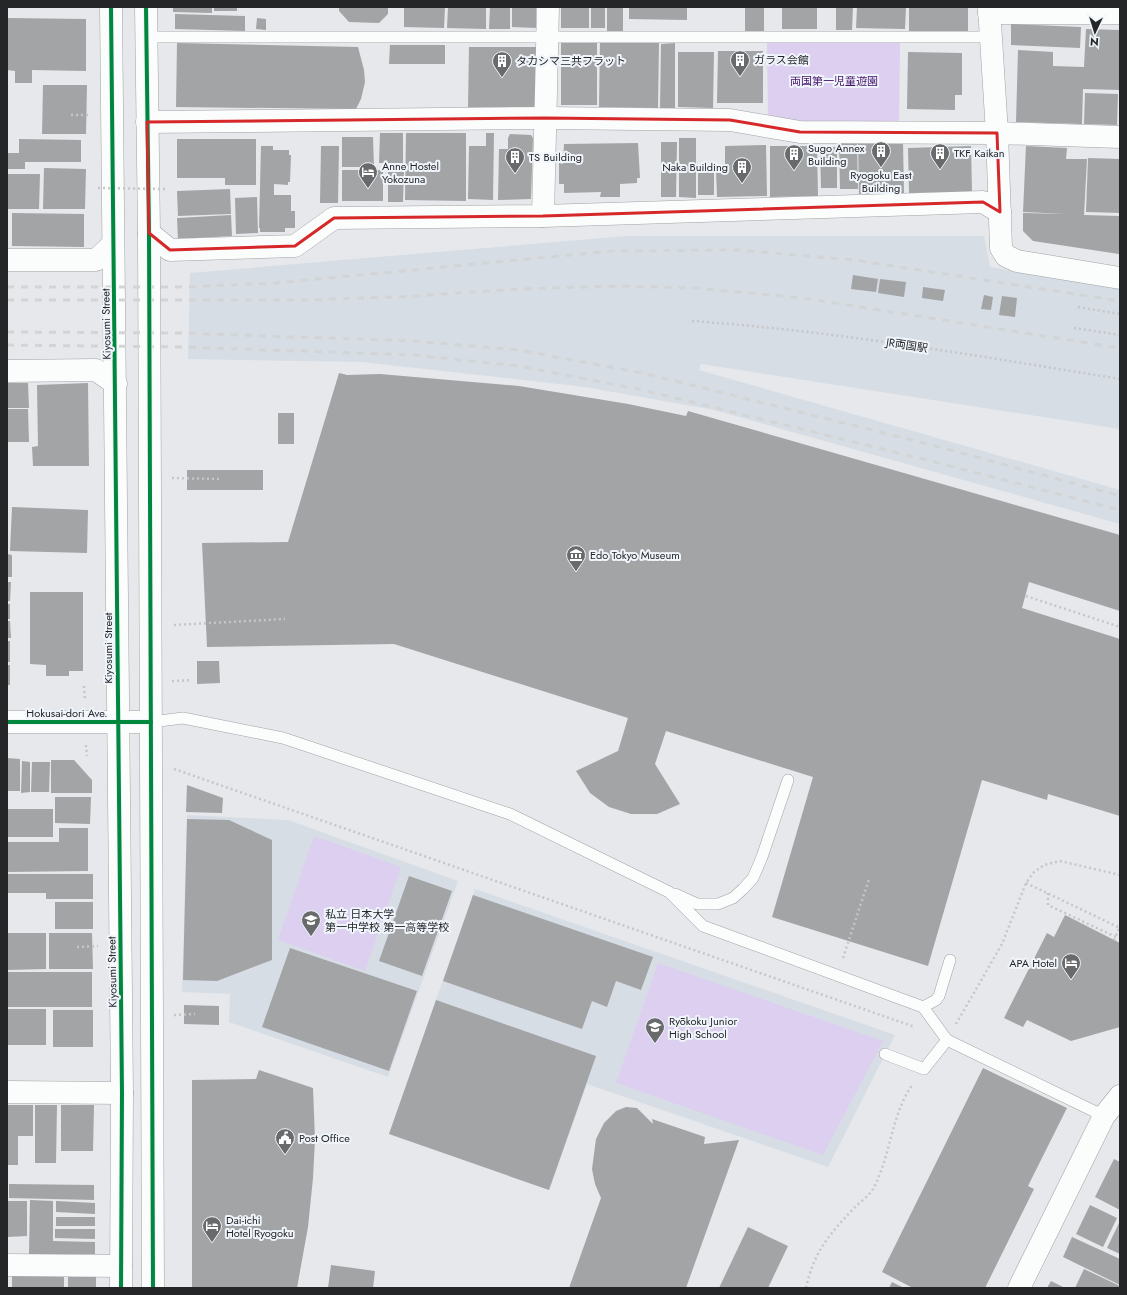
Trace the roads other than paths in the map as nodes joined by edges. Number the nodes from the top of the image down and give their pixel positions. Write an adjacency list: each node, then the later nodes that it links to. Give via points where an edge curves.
1 (111, 7): 16 (street, Kiyosumi Street)
2 (146, 7): 6 (street)
3 (548, 7): 7 (street)
4 (989, 10): 5 (street); 8 (street)
5 (1120, 13)
6 (146, 37): 7 (lane); 10 (street)
7 (547, 37): 8 (lane); 9 (street)
8 (991, 37): 11 (street)
9 (545, 118): 10 (street); 11 (street, via 730,120 800,132); 14 (street)
10 (147, 122): 15 (street)
11 (997, 133): 12 (street); 13 (street)
12 (1120, 138)
13 (1000, 212): 14 (street, via 982,202); 18 (street, via 1001,248 1006,256 1017,261)
14 (543, 216): 15 (street, via 334,218 295,246 170,250)
15 (149, 233): 23 (street)
16 (113, 244): 17 (street, via 96,260); 20 (street, Kiyosumi Street)
17 (7, 260)
18 (1120, 278)
19 (7, 371): 20 (street, via 96,370)
20 (116, 384): 22 (street, Kiyosumi Street)
21 (7, 722): 22 (street, Hokusai-dori Ave.)
22 (118, 722): 23 (street, Hokusai-dori Ave.); 31 (street, Kiyosumi Street)
23 (151, 722): 25 (lane, via 183,718 283,738 341,757 510,814); 37 (street)
24 (788, 780): 25 (lane, via 753,878 743,889 733,898 718,904 697,904)
25 (669, 892): 27 (lane, via 703,926)
26 (950, 960): 27 (lane, via 939,996)
27 (923, 1007): 28 (lane)
28 (947, 1040): 29 (lane, via 924,1068); 33 (lane)
29 (885, 1054)
30 (7, 1092): 31 (street)
31 (122, 1094): 35 (street, Kiyosumi Street)
32 (1120, 1096): 33 (street)
33 (1104, 1116): 38 (street)
34 (7, 1265): 35 (street)
35 (121, 1266): 36 (street, Kiyosumi Street)
36 (121, 1288)
37 (153, 1288)
38 (1019, 1288)

